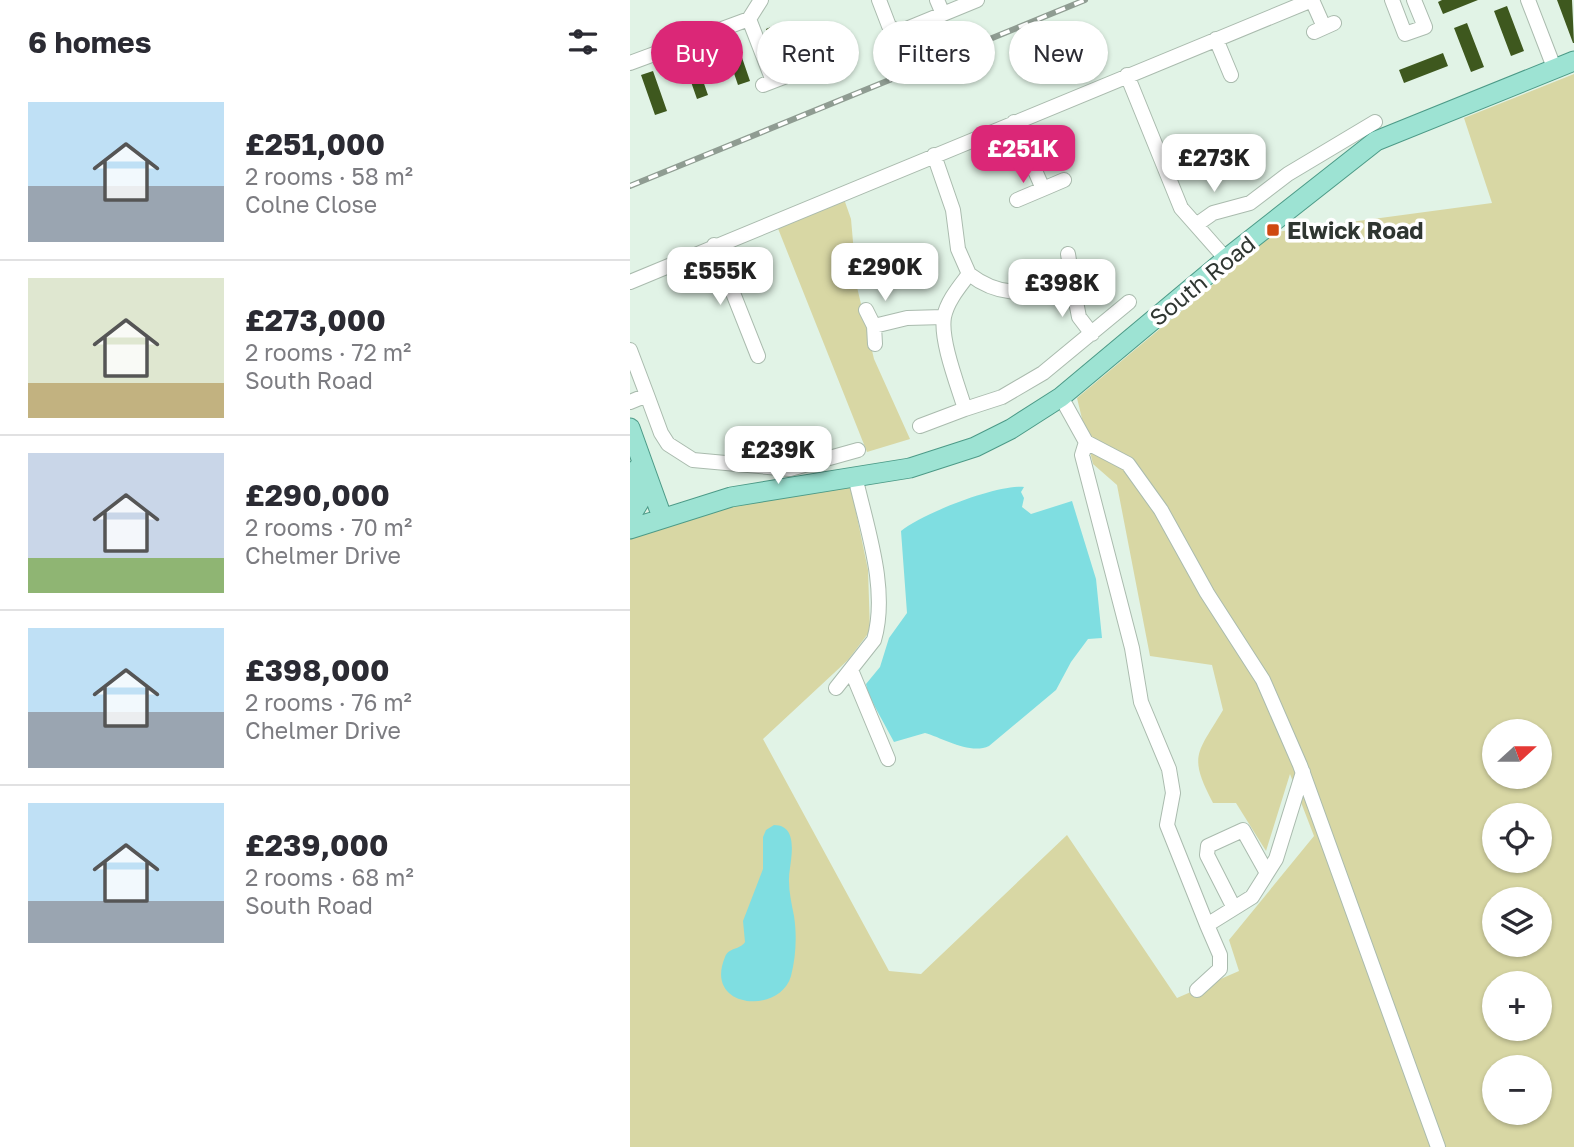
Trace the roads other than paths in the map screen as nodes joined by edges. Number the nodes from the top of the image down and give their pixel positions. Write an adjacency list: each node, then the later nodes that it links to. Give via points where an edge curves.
1 (761, 0): 9 (street)
2 (879, 0): 8 (street, via 889,26 896,31)
3 (977, 0): 8 (street)
4 (1312, 0): 10 (street); 11 (street)
5 (1392, 0): 6 (street, via 1405,34 1425,27)
6 (1414, 0)
7 (1528, 0): 15 (street)
8 (940, 7)
9 (749, 19): 12 (street); 14 (street)
10 (1324, 27)
11 (1216, 39): 16 (street); 17 (street)
12 (757, 46)
13 (1574, 61): 15 (main road, South Road)
14 (630, 63)
15 (1555, 70): 27 (main road, South Road, via 1376,141)
16 (1127, 75): 18 (street); 24 (street, via 1181,208)
17 (1231, 75)
18 (1014, 122): 20 (street); 22 (street)
19 (1375, 122): 24 (street, South Road, via 1288,174 1250,203 1213,213)
20 (934, 155): 25 (street); 28 (street, via 953,210 958,249)
21 (1065, 180): 22 (street)
22 (1043, 189): 23 (street)
23 (1017, 200)
24 (1196, 225): 27 (street)
25 (714, 245): 29 (street); 38 (street)
26 (1068, 254): 30 (street)
27 (1226, 259): 40 (main road, South Road)
28 (970, 274): 30 (street, via 983,285 1015,293); 33 (street)
29 (630, 282)
30 (1073, 286): 35 (street, via 1079,317)
31 (1129, 302): 35 (street)
32 (866, 310): 34 (street)
33 (944, 317): 34 (street, via 907,318); 42 (street, via 950,363)
34 (874, 326): 36 (street)
35 (1091, 334): 42 (street, via 1043,373 1002,397)
36 (875, 344)
37 (630, 350): 39 (street)
38 (758, 356)
39 (647, 395): 41 (street); 46 (street, via 668,444 693,460 790,469)
40 (1061, 397): 45 (street); 47 (main road, South Road, via 975,447 910,468)
41 (630, 402)
42 (965, 409): 43 (street)
43 (920, 426)
44 (632, 433): 48 (main road, via 640,484 639,502); 49 (main road)
45 (1086, 442): 54 (street, via 1128,464 1161,510 1263,680); 57 (street, via 1082,455 1132,648 1141,702 1169,769 1173,793 1167,825)
46 (858, 450)
47 (855, 476): 49 (main road, South Road, via 731,496); 51 (street, via 878,611 874,640)
48 (630, 517)
49 (662, 517): 50 (main road, South Road)
50 (630, 529)
51 (851, 670): 52 (street); 53 (street)
52 (836, 688)
53 (888, 760)
54 (1303, 772): 55 (street, via 1276,859); 59 (street)
55 (1267, 873): 56 (street, via 1252,897); 56 (street, via 1243,830 1208,846 1207,855)
56 (1234, 908): 57 (street)
57 (1208, 925): 58 (street, via 1220,955 1220,969)
58 (1197, 990)
59 (1438, 1147)

